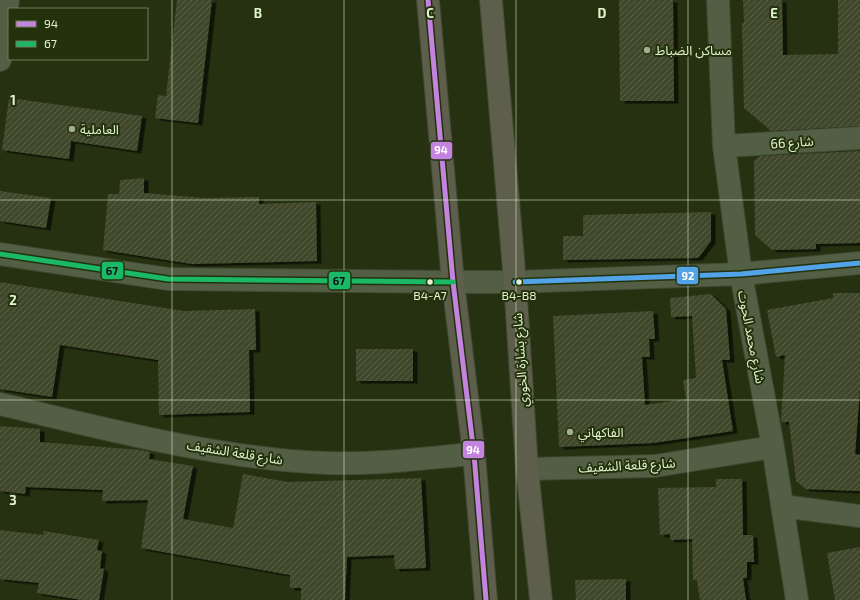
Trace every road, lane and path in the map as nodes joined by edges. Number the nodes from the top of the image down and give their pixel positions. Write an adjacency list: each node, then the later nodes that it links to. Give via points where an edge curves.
1 (8, 0): 5 (street)
2 (428, 0): 11 (main road)
3 (491, 0): 12 (main road, شارع بشارة الخوري)
4 (718, 0): 7 (street, شارع محمد الحوت)
5 (0, 60)
6 (860, 138): 7 (street, شارع 66)
7 (724, 146): 10 (street, شارع محمد الحوت)
8 (0, 254): 11 (street, via 168,279)
9 (860, 263): 10 (street)
10 (740, 274): 12 (street); 14 (street, شارع محمد الحوت)
11 (453, 282): 12 (street); 15 (main road)
12 (515, 282): 16 (main road, شارع بشارة الخوري)
13 (0, 404): 15 (street, شارع قلعة الشقيف, via 234,454 285,460 327,463 381,462)
14 (773, 447): 16 (street, شارع قلعة الشقيف, via 655,466); 17 (street, شارع محمد الحوت)
15 (474, 454): 19 (main road)
16 (527, 469): 20 (main road, شارع بشارة الخوري)
17 (782, 506): 18 (street); 21 (street, شارع محمد الحوت)
18 (860, 516)
19 (486, 600)
20 (541, 600)
21 (797, 600)

